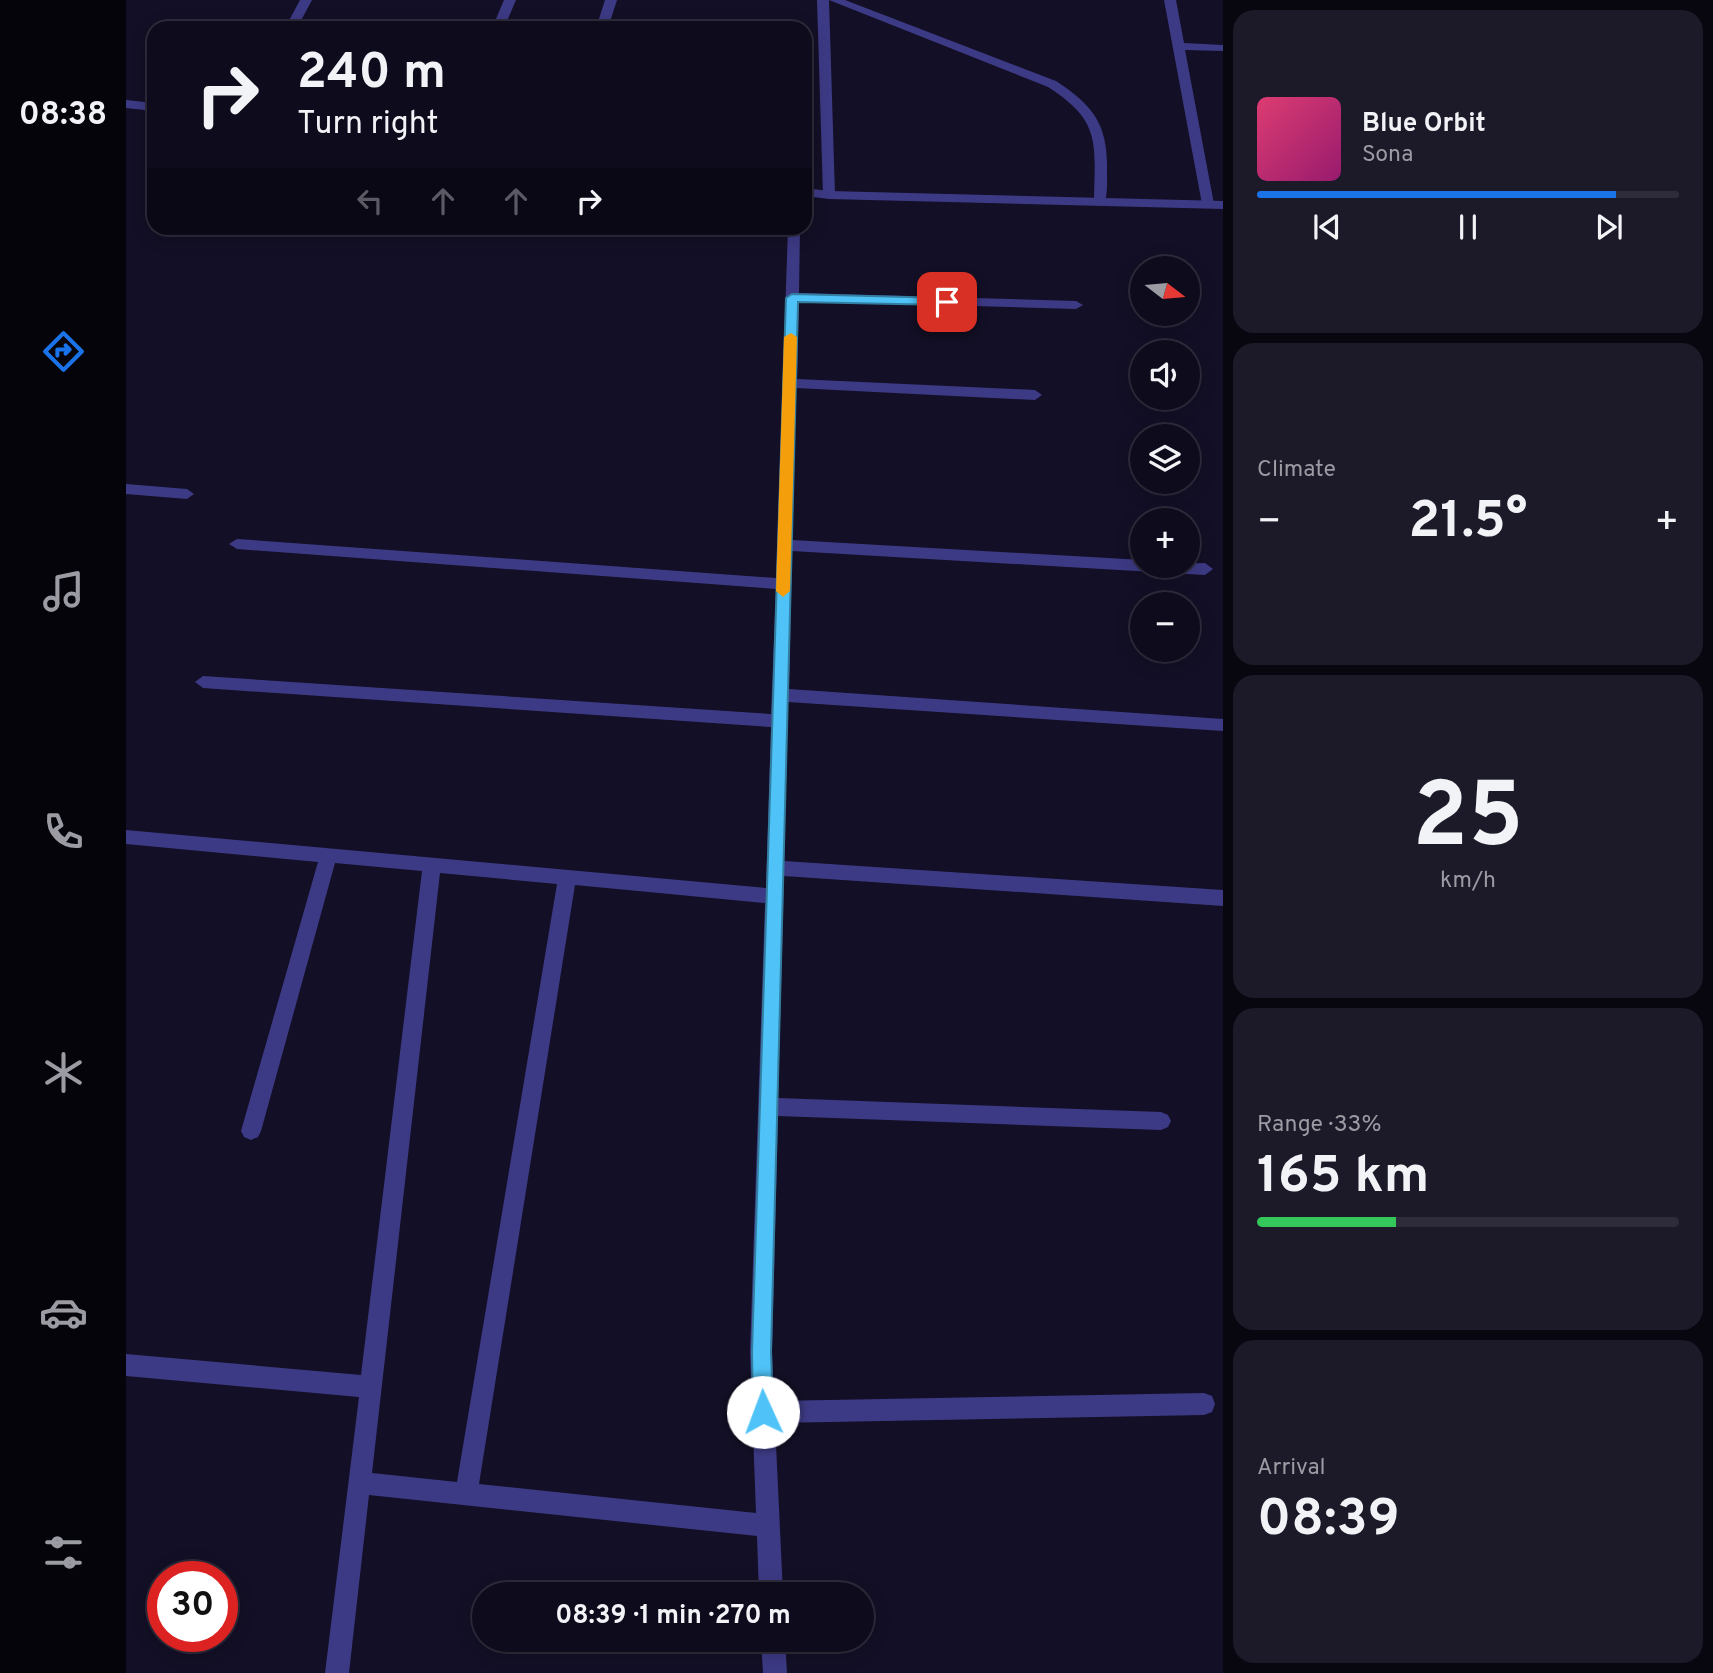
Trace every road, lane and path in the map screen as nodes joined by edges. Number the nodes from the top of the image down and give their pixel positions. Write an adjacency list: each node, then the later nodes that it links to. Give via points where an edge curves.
1 (306, 0): 7 (street)
2 (510, 0): 8 (street)
3 (611, 0): 9 (street)
4 (823, 0): 15 (street)
5 (835, 0): 16 (street, via 1052,84 1077,99 1092,115 1101,142)
6 (1170, 0): 10 (street)
7 (295, 21)
8 (501, 21)
9 (604, 21)
10 (1180, 46): 11 (street); 17 (street)
11 (1223, 48)
12 (126, 104): 13 (street)
13 (147, 106)
14 (812, 193): 15 (street)
15 (829, 195): 16 (street)
16 (1100, 201): 17 (street)
17 (1208, 204): 18 (street)
18 (1223, 205)
19 (794, 235): 20 (street)
20 (792, 298): 21 (street); 22 (street)
21 (1076, 305)
22 (789, 383): 23 (street); 27 (street)
23 (1035, 395)
24 (126, 489): 25 (street)
25 (187, 494)
26 (237, 544): 29 (street)
27 (785, 545): 28 (street); 29 (street)
28 (1205, 569)
29 (783, 584): 31 (street)
30 (202, 682): 32 (street)
31 (781, 695): 32 (street); 33 (street)
32 (780, 721): 37 (street)
33 (1223, 725)
34 (126, 837): 35 (street)
35 (329, 855): 36 (street); 43 (street)
36 (432, 865): 38 (street); 45 (street)
37 (776, 868): 39 (street); 40 (street)
38 (567, 877): 39 (street); 49 (street)
39 (774, 896): 41 (street)
40 (1223, 898)
41 (769, 1107): 42 (street); 47 (street)
42 (1161, 1121)
43 (251, 1131)
44 (126, 1364): 45 (street)
45 (371, 1387): 48 (street)
46 (1204, 1404): 47 (street)
47 (763, 1412): 50 (street)
48 (360, 1483): 49 (street); 53 (street)
49 (466, 1494): 50 (street)
50 (769, 1526): 51 (street)
51 (771, 1582)
52 (774, 1652): 54 (street)
53 (337, 1673)
54 (775, 1673)

